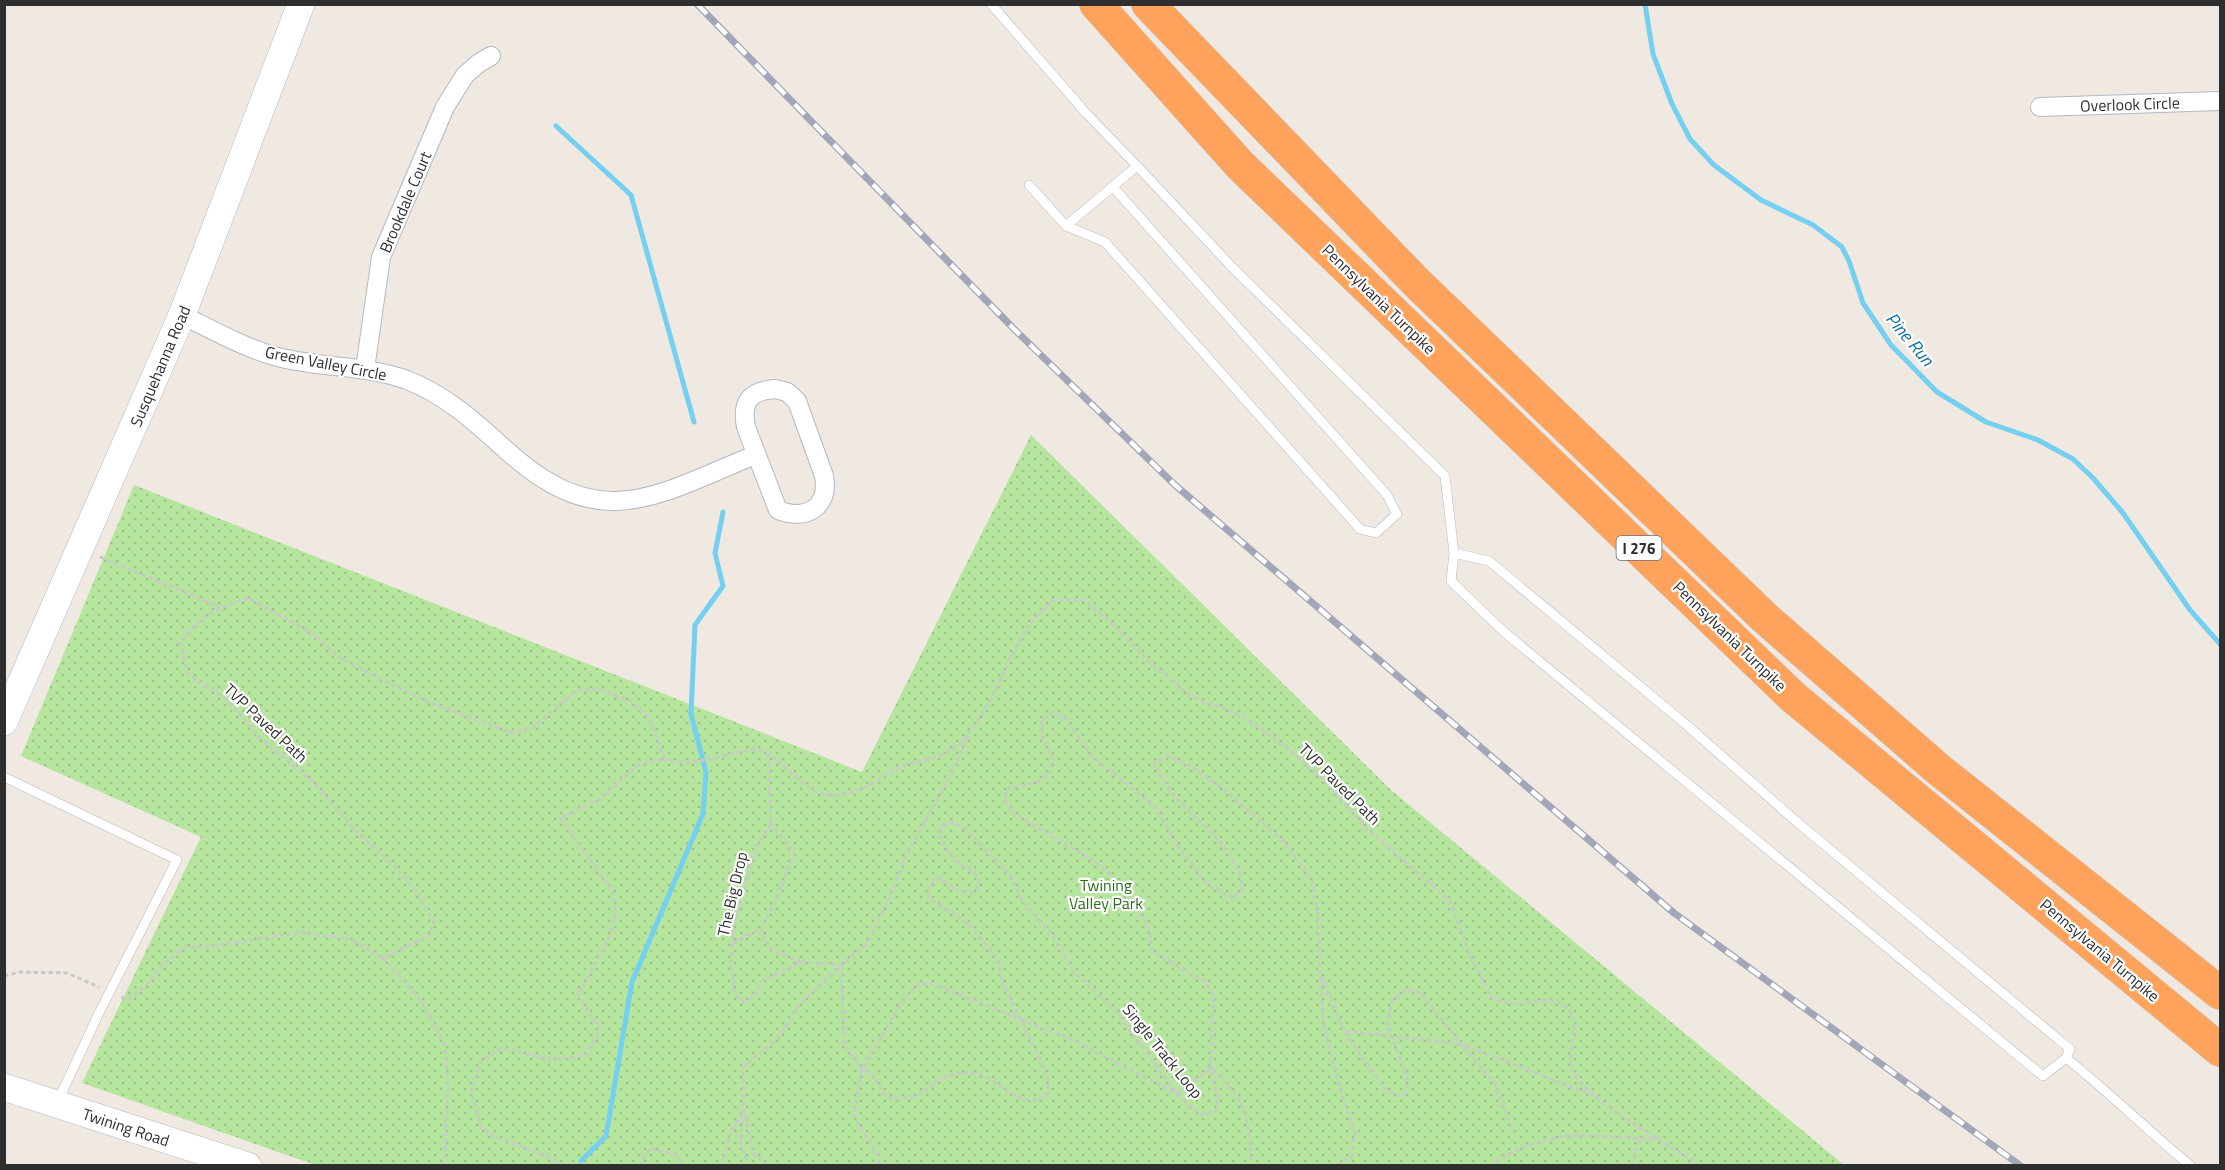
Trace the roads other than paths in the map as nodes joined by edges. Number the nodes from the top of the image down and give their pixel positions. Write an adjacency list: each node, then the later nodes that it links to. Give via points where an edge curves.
1 (302, 4): 12 (main road, Susquehanna Road)
2 (991, 4): 8 (lane)
3 (1096, 4): 19 (highway, Pennsylvania Turnpike / I 276, via 1240,165 1793,697)
4 (1148, 4): 18 (highway, I 276, via 1416,282 1765,618 1938,769)
5 (491, 56): 13 (street, Brookdale Court, via 465,75 445,107 381,257)
6 (2220, 101): 7 (street, Overlook Circle)
7 (2040, 107)
8 (1137, 166): 10 (lane); 15 (lane, via 1234,269 1445,476)
9 (1029, 185): 11 (lane)
10 (1113, 187): 11 (lane); 11 (lane, via 1387,495 1397,514 1376,533 1360,529 1105,242)
11 (1066, 226)
12 (182, 315): 13 (street, Green Valley Circle, via 247,347 278,357); 16 (main road, Susquehanna Road)
13 (365, 369): 14 (street, Green Valley Circle, via 429,389 461,410 524,466 565,491 596,500 615,502 649,497)
14 (755, 455): 14 (street, via 778,510 801,514 823,500 824,476 797,401 787,392 763,390 752,394 747,402 744,415)
15 (1454, 553): 20 (lane, via 1489,561 2070,1049); 20 (lane, via 1450,581 1504,632 1737,825 2043,1076)
16 (4, 722)
17 (4, 777): 22 (lane, via 177,861)
18 (2220, 993)
19 (2220, 1050)
20 (2066, 1058): 24 (lane)
21 (4, 1087): 22 (main road, Twining Road)
22 (56, 1104): 23 (main road, Twining Road)
23 (248, 1166)
24 (2191, 1166)

